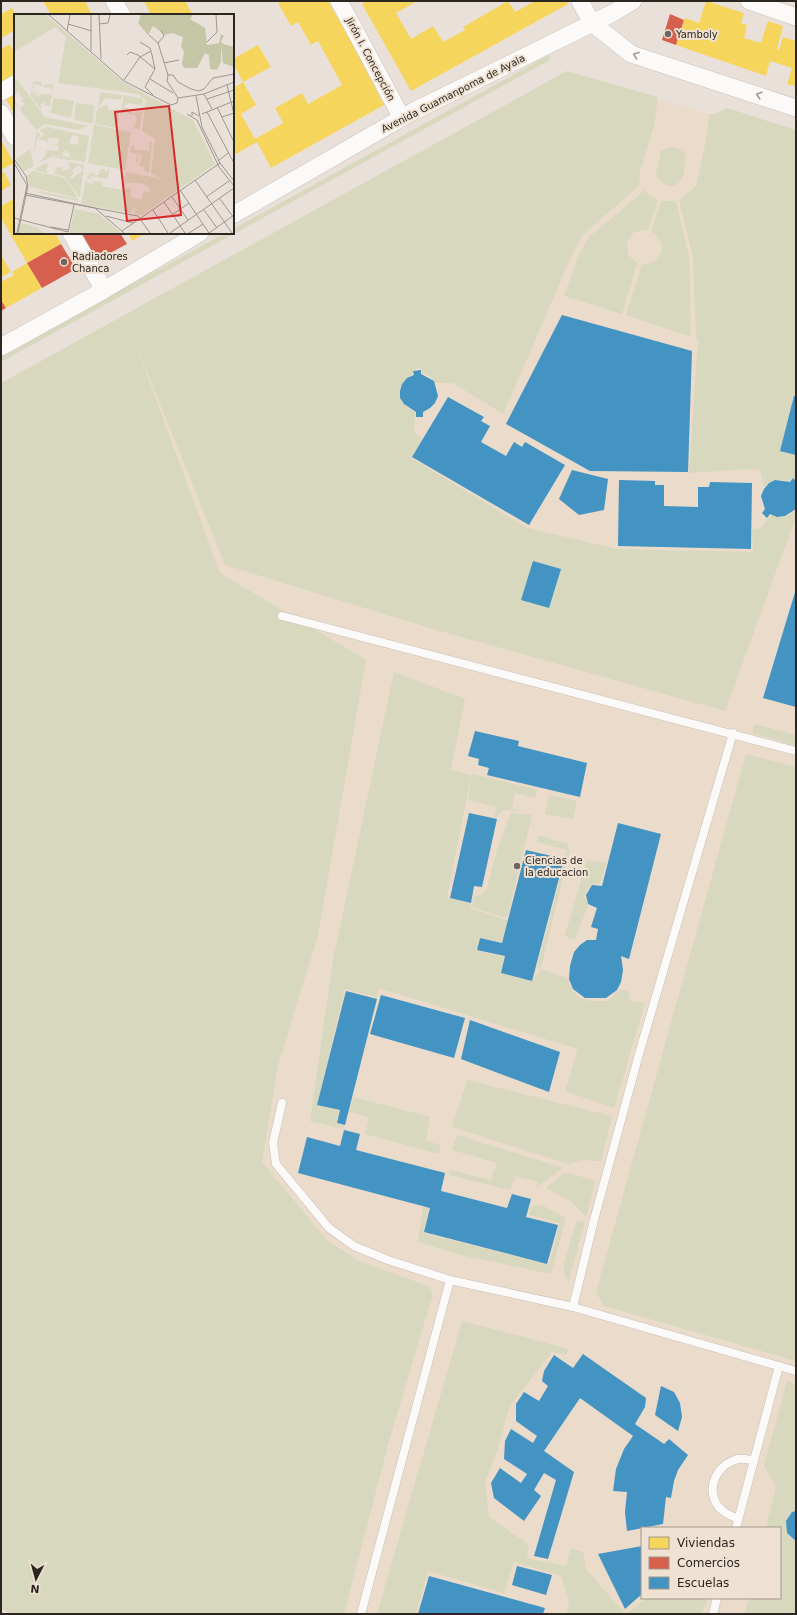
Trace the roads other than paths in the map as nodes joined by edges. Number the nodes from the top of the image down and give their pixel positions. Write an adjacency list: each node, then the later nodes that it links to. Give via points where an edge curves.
1 (114, 1): 6 (street)
2 (339, 1): 13 (street, Jirón I. Concepción)
3 (580, 1): 8 (street)
4 (633, 1): 8 (street, Avenida Guamanpoma de Ayala)
5 (749, 1): 7 (street)
6 (121, 14)
7 (796, 17)
8 (592, 23): 11 (street, one-way to 8, via 631,54); 13 (street, Avenida Guamanpoma de Ayala)
9 (14, 85): 10 (street)
10 (1, 92)
11 (796, 108)
12 (1, 113): 14 (street)
13 (402, 118): 15 (street, Avenida Guamanpoma de Ayala)
14 (14, 135)
15 (234, 214)
16 (72, 234): 18 (street)
17 (198, 234): 18 (street)
18 (104, 290): 19 (street)
19 (1, 347)
20 (282, 616): 21 (lane)
21 (733, 733): 22 (lane); 25 (lane, via 639,1054)
22 (796, 750)
23 (282, 1103): 24 (lane, via 273,1143 276,1164 329,1228 354,1246)
24 (450, 1280): 25 (lane); 32 (lane)
25 (573, 1307): 26 (lane)
26 (779, 1366): 27 (lane); 28 (lane)
27 (796, 1370)
28 (754, 1460): 29 (lane); 29 (lane, via 739,1459 726,1464 716,1474 712,1488 715,1502 725,1513)
29 (738, 1519): 30 (lane)
30 (736, 1527)
31 (717, 1599): 33 (lane)
32 (361, 1614)
33 (712, 1614)

